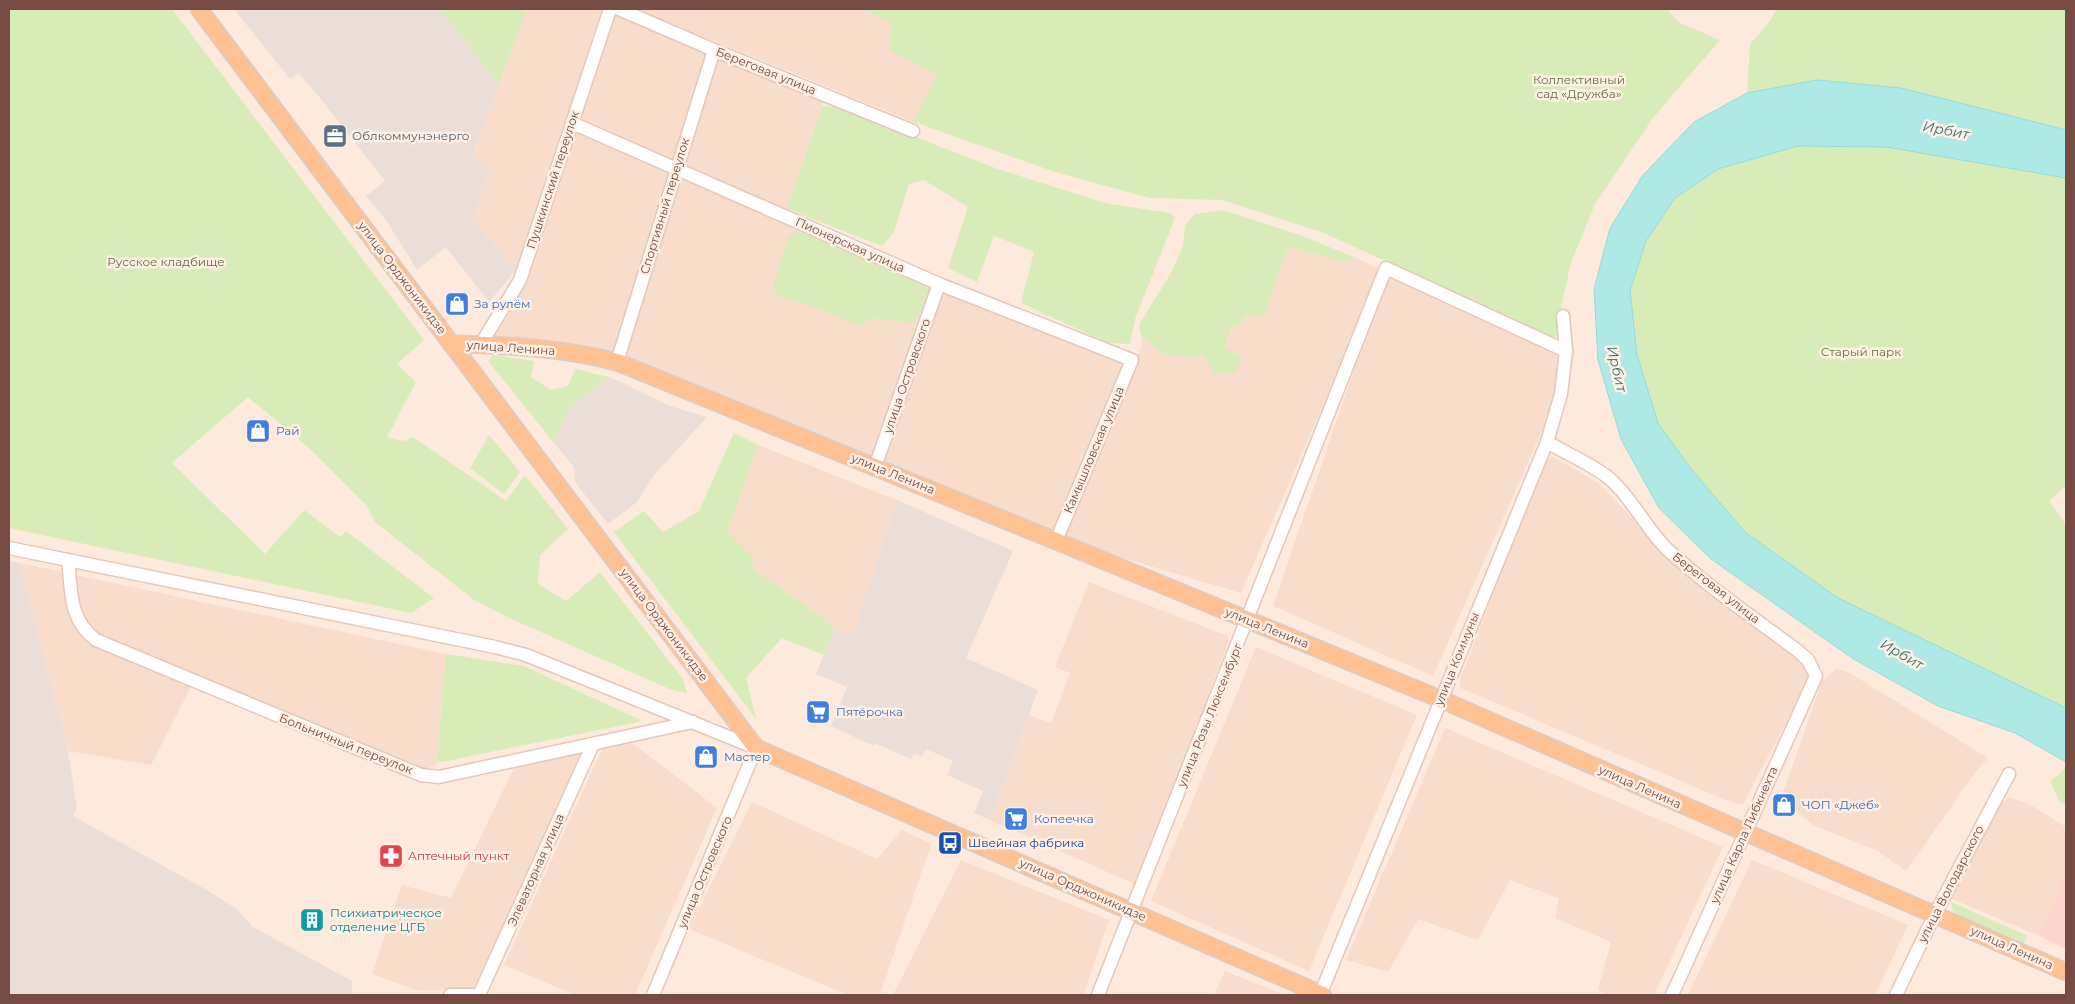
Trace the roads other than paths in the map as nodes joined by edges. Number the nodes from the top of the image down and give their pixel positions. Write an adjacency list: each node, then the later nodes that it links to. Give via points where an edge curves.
1 (199, 9): 10 (main road, улица Орджоникидзе)
2 (610, 9): 5 (street, Пушкинский переулок)
3 (619, 9): 4 (street, Береговая улица)
4 (714, 50): 6 (street, Береговая улица); 7 (street, Спортивный переулок)
5 (572, 123): 7 (street, Пионерская улица); 11 (street, Пушкинский переулок, via 520,280)
6 (913, 131)
7 (677, 169): 8 (street, Пионерская улица); 14 (street, Спортивный переулок)
8 (939, 284): 13 (street, Пионерская улица); 16 (street, улица Островского)
9 (1563, 316): 12 (street, улица Коммуны)
10 (451, 344): 11 (main road, улица Ленина); 25 (main road, улица Орджоникидзе)
11 (481, 344): 14 (main road, улица Ленина, via 590,355)
12 (1566, 351): 15 (street, улица Коммуны, via 1561,394); 20 (street, улица Розы Люксембург, via 1386,268)
13 (1132, 360): 17 (street, Камышловская улица)
14 (617, 362): 16 (main road, улица Ленина)
15 (1547, 442): 21 (street, Береговая улица, via 1609,478 1667,549 1698,577 1798,651 1808,660); 22 (street, улица Коммуны)
16 (875, 467): 17 (main road, улица Ленина)
17 (1056, 540): 20 (main road, улица Ленина)
18 (9, 548): 19 (street)
19 (68, 560): 23 (street, via 526,655); 24 (street, Больничный переулок, via 74,612 86,633 96,640 421,775 439,777)
20 (1248, 620): 22 (main road, улица Ленина); 28 (street, улица Розы Люксембург)
21 (1816, 676): 27 (street, улица Карла Либкнехта)
22 (1440, 700): 27 (main road, улица Ленина); 36 (street, улица Коммуны)
23 (693, 722): 24 (street, Больничный переулок); 25 (street)
24 (593, 744): 33 (street, Элеваторная улица)
25 (756, 748): 28 (main road, улица Орджоникидзе); 34 (street, улица Островского)
26 (2009, 774): 29 (street, улица Володарского)
27 (1745, 832): 29 (main road, улица Ленина); 37 (street, улица Карла Либкнехта)
28 (1132, 912): 35 (street, улица Розы Люксембург); 36 (main road, улица Орджоникидзе)
29 (1935, 914): 30 (main road, улица Ленина); 38 (street, улица Володарского)
30 (2066, 972)
31 (450, 995): 32 (street)
32 (473, 995)
33 (479, 995)
34 (653, 995)
35 (1098, 995)
36 (1321, 995)
37 (1672, 995)
38 (1896, 995)

